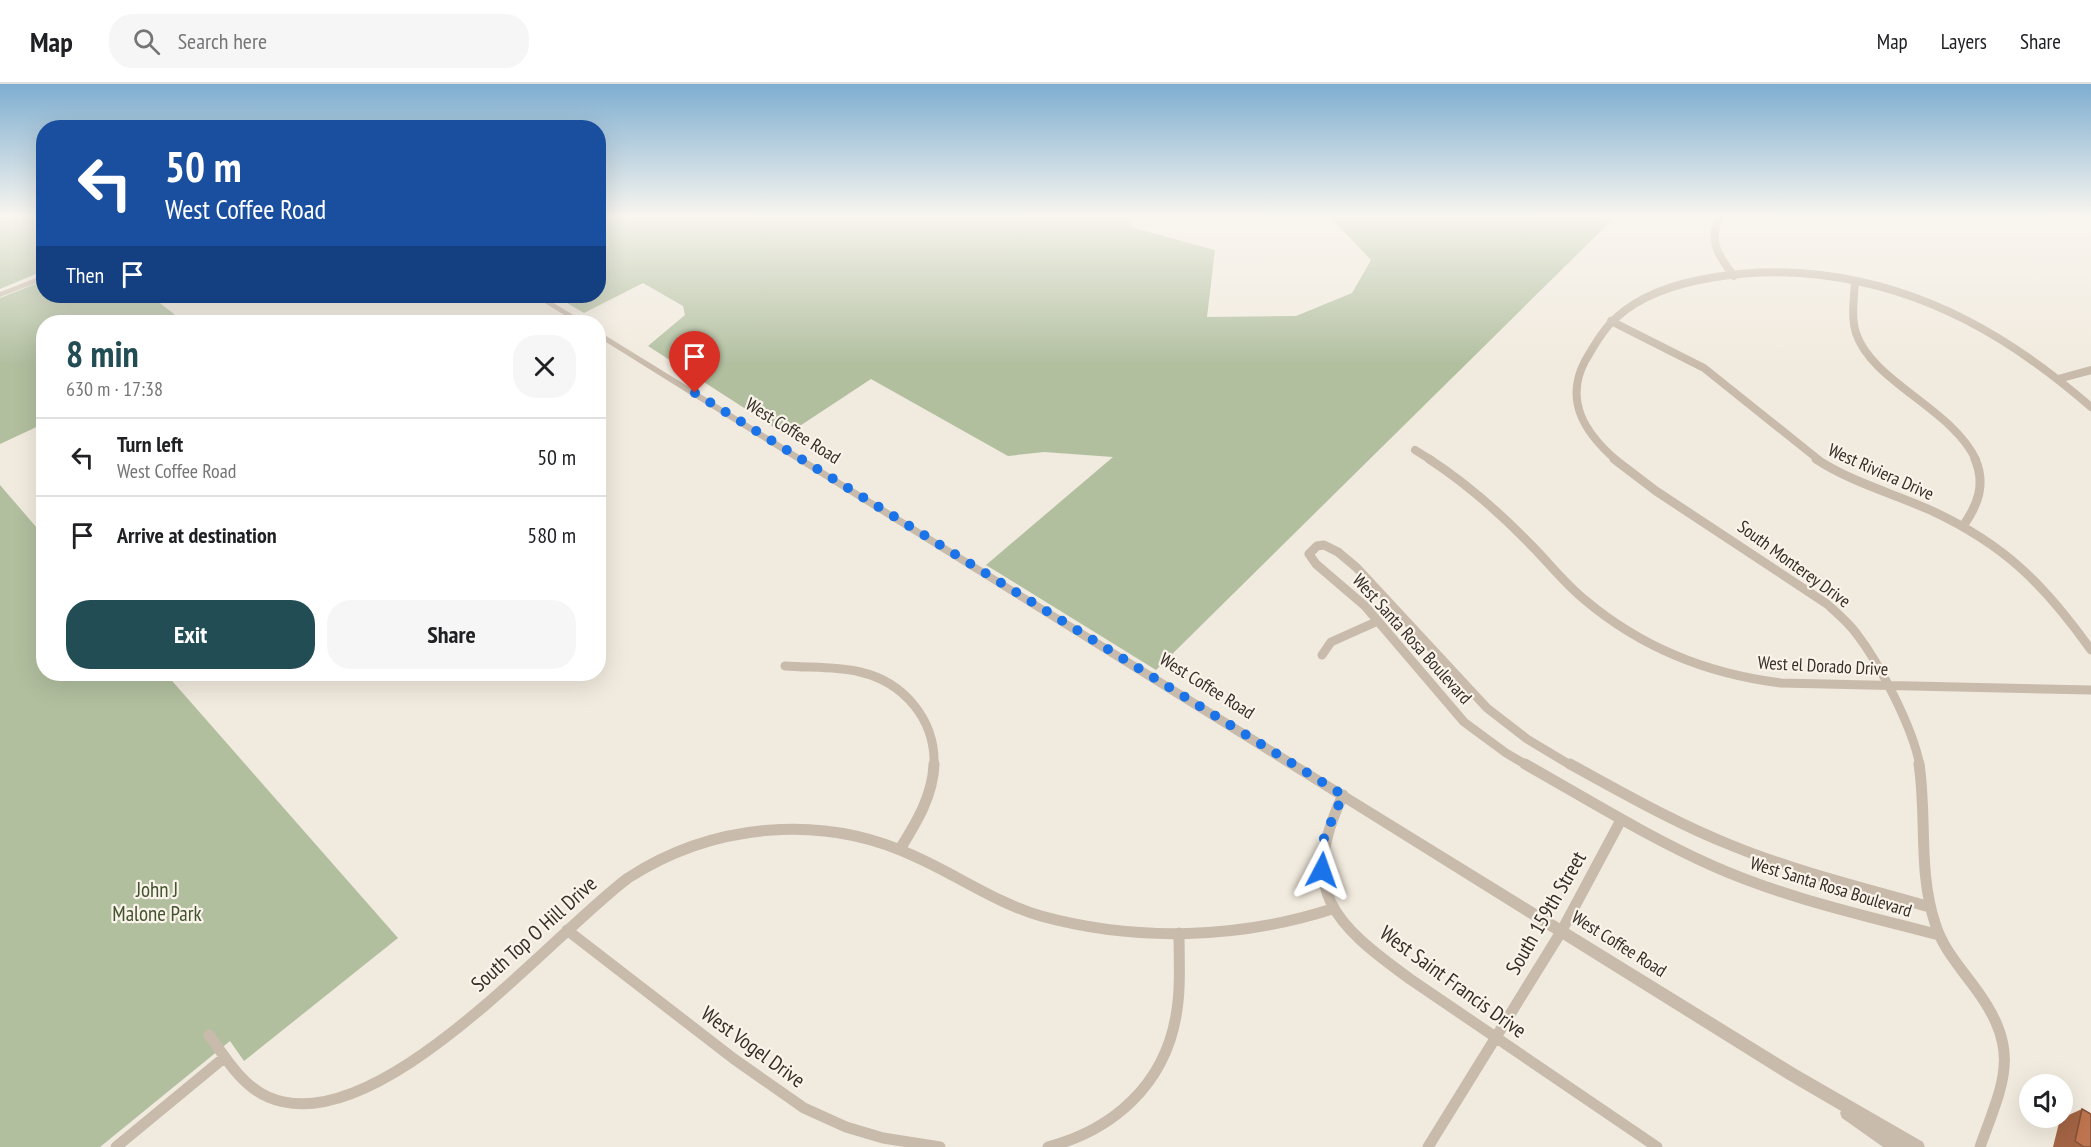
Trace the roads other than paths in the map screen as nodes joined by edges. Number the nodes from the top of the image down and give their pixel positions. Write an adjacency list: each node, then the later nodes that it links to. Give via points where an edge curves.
1 (1728, 266): 2 (street)
2 (1734, 276): 4 (street, South Monterey Drive, via 1794,273); 8 (street, South Monterey Drive, via 1670,288 1626,309)
3 (36, 280): 5 (street)
4 (1855, 282): 11 (street, South Monterey Drive, via 1921,300 1967,319 2014,346); 14 (street, via 1855,329 1864,348 1890,376 1953,428 1975,459 1981,492)
5 (0, 295)
6 (549, 303): 7 (street)
7 (569, 315)
8 (1611, 321): 14 (street, West Riviera Drive, via 1709,372 1828,467); 19 (street, South Monterey Drive, via 1576,380 1579,412 1592,435 1630,472 1827,604 1856,633)
9 (606, 338): 21 (street, West Coffee Road)
10 (2091, 370): 11 (street)
11 (2058, 379): 12 (street, South Monterey Drive)
12 (2091, 407)
13 (1415, 450): 19 (street, West el Dorado Drive, via 1481,497 1600,612 1664,651 1746,679)
14 (1963, 526): 16 (street, West Riviera Drive, via 2036,578)
15 (1378, 621): 17 (street, via 1331,642); 22 (street, West Santa Rosa Boulevard, via 1464,722 1506,753); 24 (street, West Santa Rosa Boulevard, via 1349,590 1312,560 1309,554 1316,547 1327,545 1348,560 1387,597 1487,708 1560,758 1669,818 1737,848)
16 (2091, 650)
17 (1322, 655)
18 (785, 666): 23 (street, via 843,668 878,677 914,701 933,747 933,774 926,801)
19 (1887, 686): 20 (street, West el Dorado Drive); 24 (street, South Monterey Drive, via 1909,729 1920,766)
20 (2091, 690)
21 (1343, 795): 25 (street, West Saint Francis Drive, via 1322,849 1322,879); 27 (street, West Coffee Road)
22 (1621, 820): 27 (street, South 159th Street); 29 (street, West Santa Rosa Boulevard, via 1748,880)
23 (900, 849): 26 (street, South Top O Hill Drive, via 813,830 774,829 729,835 687,848 635,874); 28 (street, South Top O Hill Drive, via 1037,915 1099,929)
24 (1930, 906): 29 (street, South Monterey Drive)
25 (1332, 909): 28 (street, South Top O Hill Drive, via 1312,917 1270,924); 31 (street, West Saint Francis Drive, via 1352,933 1381,957)
26 (567, 930): 32 (street, South Top O Hill Drive, via 422,1055 388,1079 354,1094 312,1104 272,1099 251,1087); 35 (street, West Vogel Drive, via 804,1108 883,1138)
27 (1561, 932): 31 (street, South 159th Street); 33 (street, West Coffee Road)
28 (1179, 933): 36 (street, via 1176,1015 1152,1077 1119,1115 1090,1133)
29 (1939, 935): 41 (street, South Monterey Drive, via 1990,1011 2004,1043 2002,1085)
30 (209, 1035): 32 (street, South Top O Hill Drive)
31 (1495, 1037): 37 (street, South 159th Street); 38 (street, West Saint Francis Drive)
32 (225, 1057): 34 (street)
33 (1793, 1075): 39 (street, West Coffee Road); 40 (street, West Coffee Road)
34 (116, 1147)
35 (939, 1147)
36 (1048, 1147)
37 (1428, 1147)
38 (1657, 1147)
39 (1896, 1147)
40 (1918, 1147)
41 (1980, 1147)

